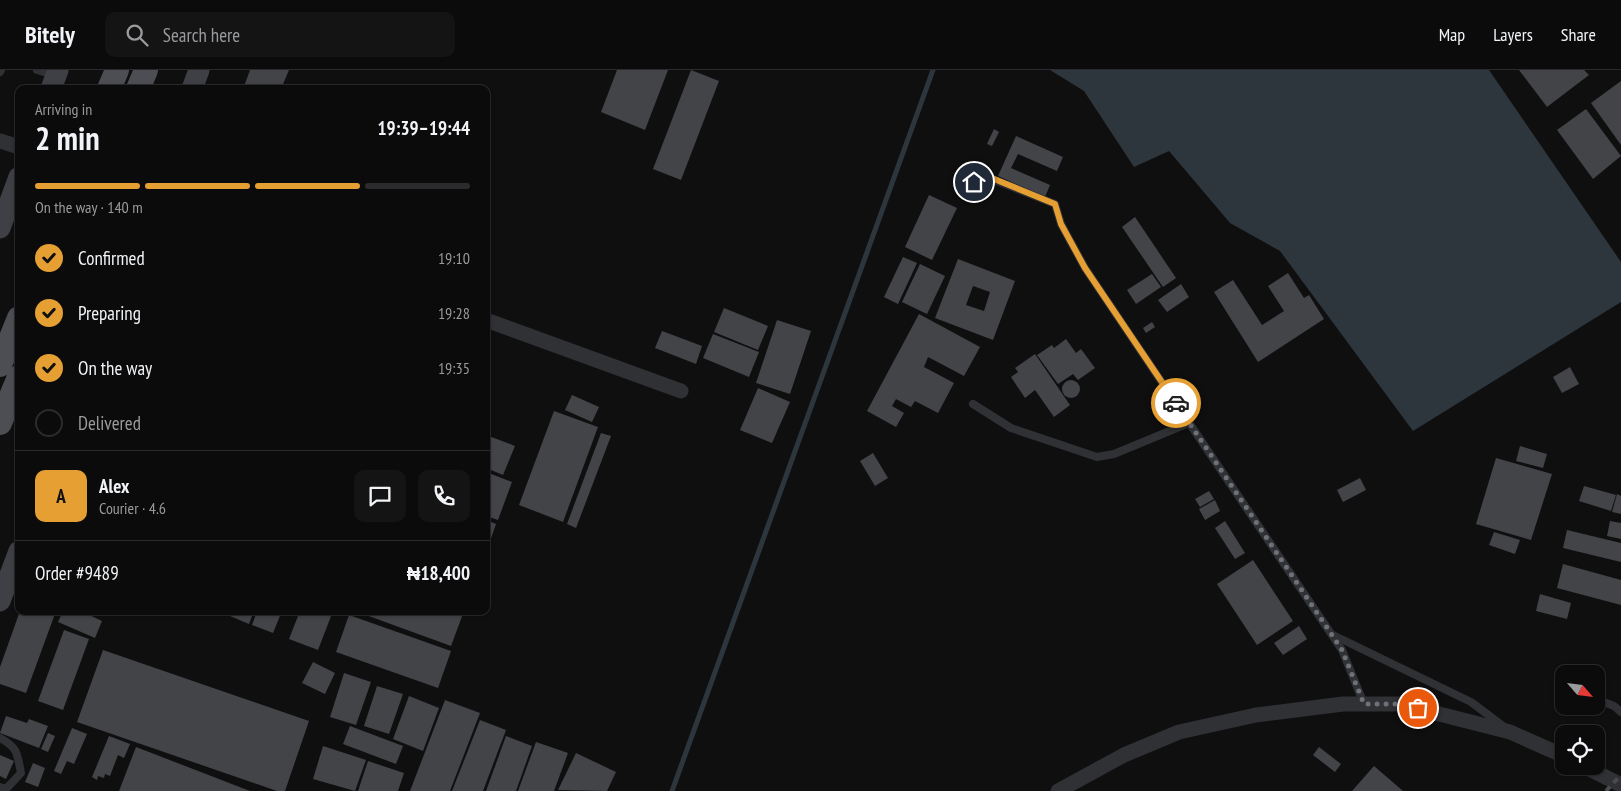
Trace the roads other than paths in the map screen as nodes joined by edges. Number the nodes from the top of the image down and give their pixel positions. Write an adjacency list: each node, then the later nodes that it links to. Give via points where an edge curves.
1 (116, 70): 4 (main road)
2 (146, 70): 5 (main road)
3 (199, 70): 6 (street)
4 (110, 85)
5 (140, 85)
6 (193, 85)
7 (0, 141): 8 (street)
8 (15, 146)
9 (15, 189): 11 (street)
10 (965, 190): 19 (lane, via 982,174 1055,204 1065,232 1085,268)
11 (0, 228)
12 (490, 321): 16 (street)
13 (15, 328): 14 (main road)
14 (0, 365)
15 (15, 387): 18 (main road)
16 (681, 391)
17 (973, 404): 19 (lane, via 1011,428 1097,457 1114,454)
18 (0, 423)
19 (1189, 423): 22 (lane)
20 (15, 562): 21 (street)
21 (0, 602)
22 (1332, 634): 24 (lane); 26 (lane, via 1471,702)
23 (1605, 702): 25 (lane)
24 (1364, 704): 26 (street, via 1400,704); 32 (street, via 1256,715 1179,732 1124,755)
25 (1621, 712)
26 (1510, 732): 28 (street)
27 (0, 738): 31 (lane, via 18,753 21,773 6,789)
28 (1555, 752)
29 (1602, 775): 30 (street)
30 (1621, 784)
31 (0, 787)
32 (1058, 791)

